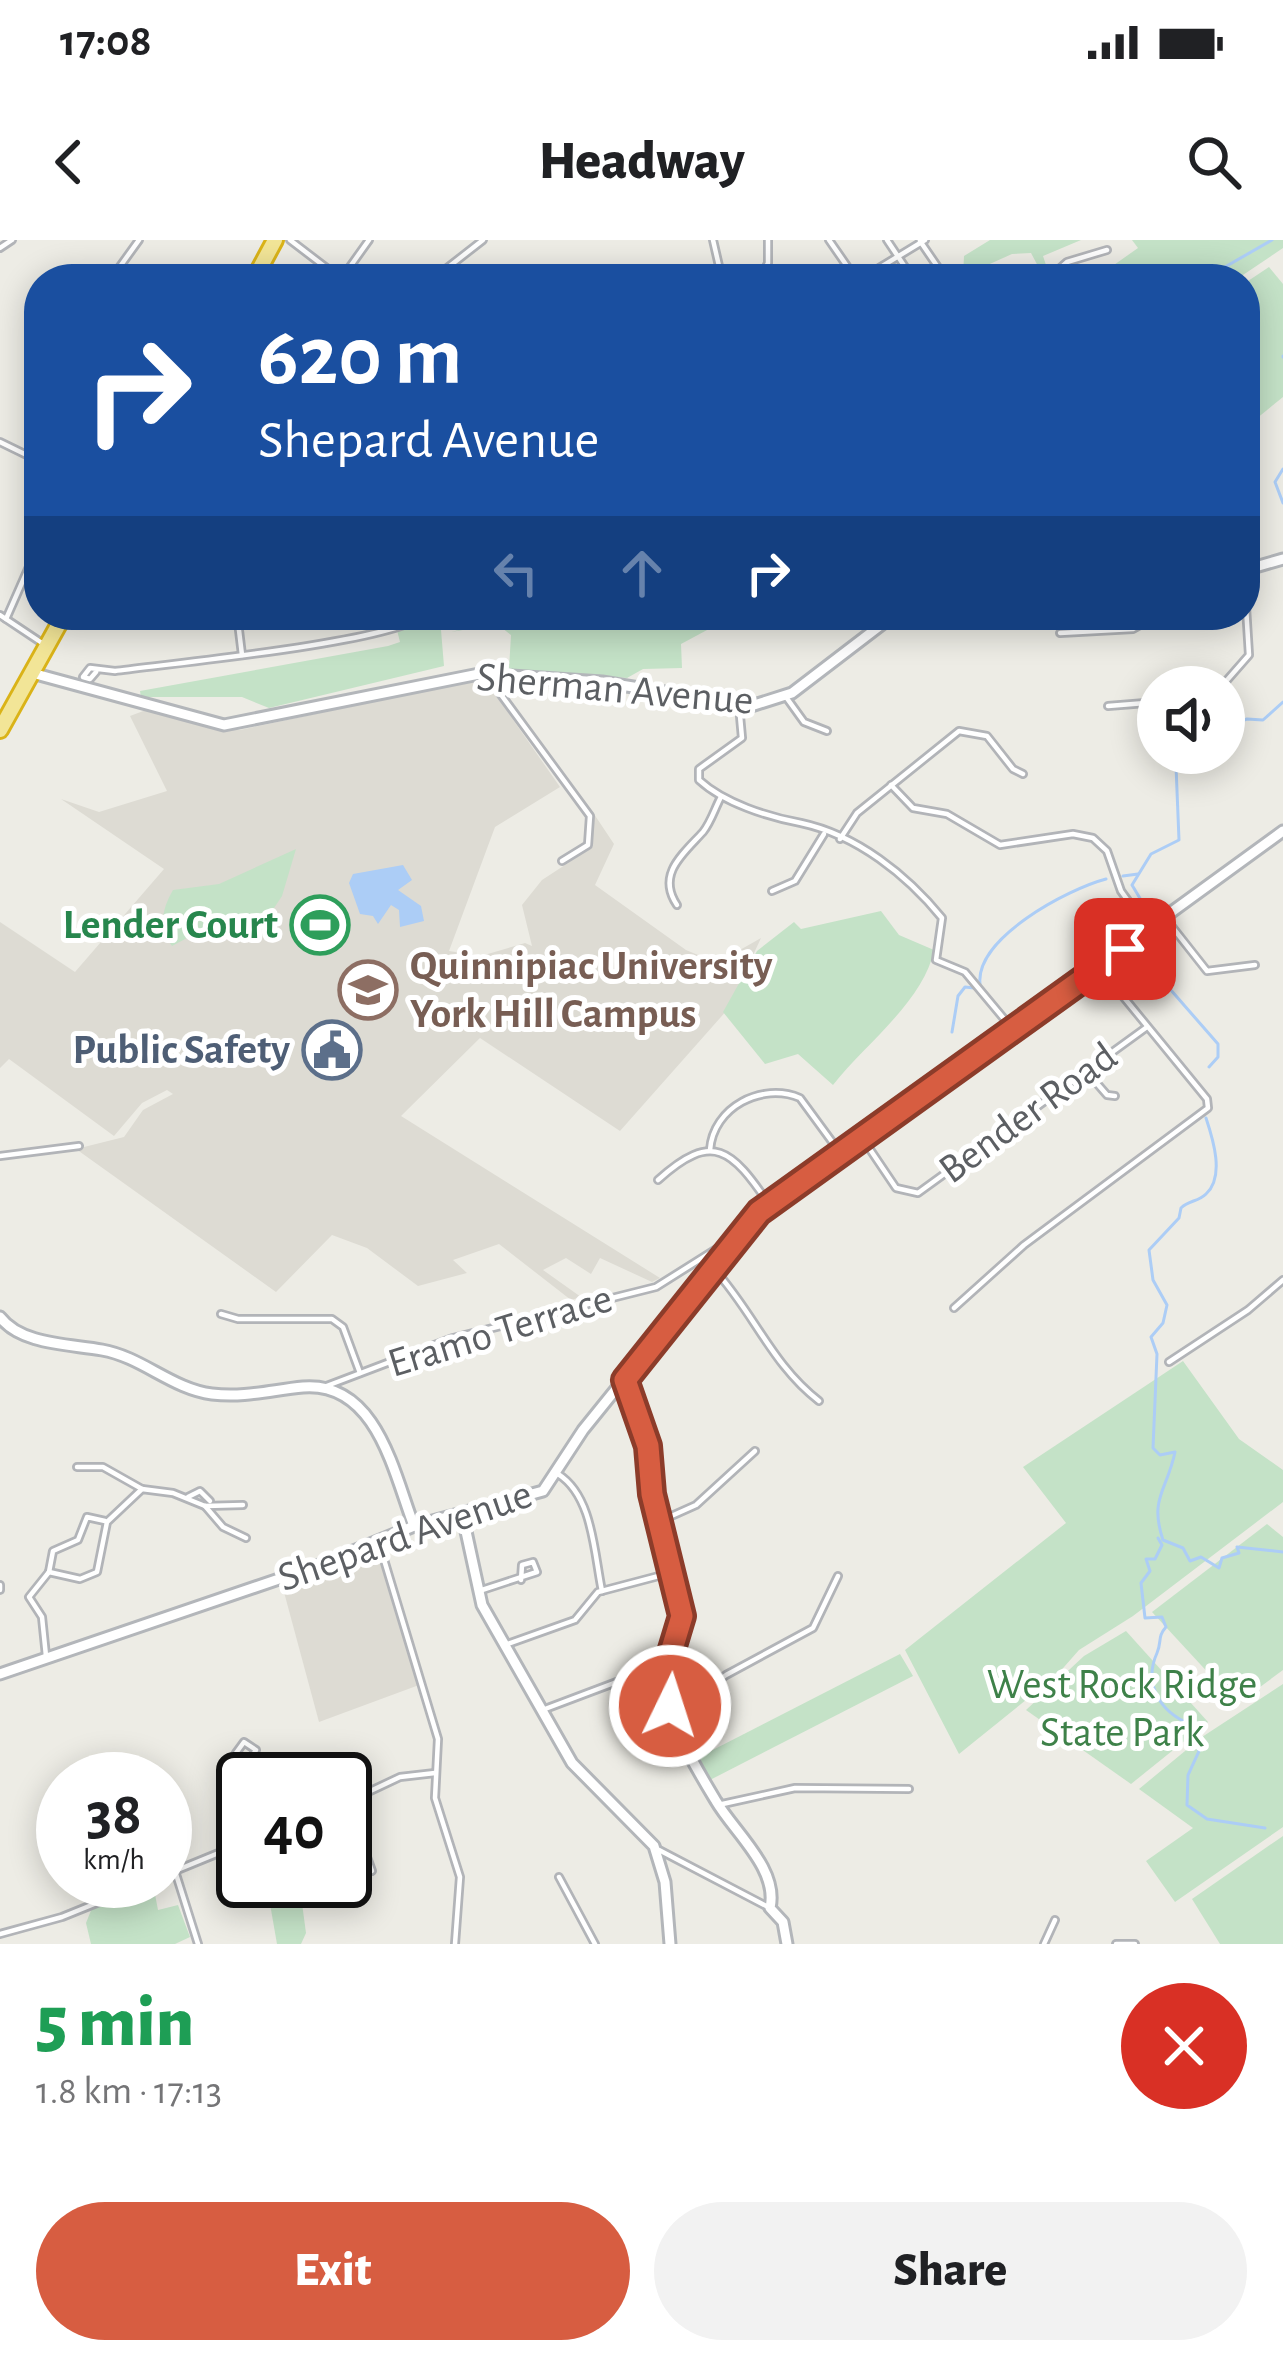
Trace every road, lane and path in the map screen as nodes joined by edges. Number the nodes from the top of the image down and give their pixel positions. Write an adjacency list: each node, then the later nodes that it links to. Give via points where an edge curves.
1 (12, 240): 6 (street)
2 (290, 240): 9 (street)
3 (483, 240): 10 (street)
4 (887, 240): 8 (street)
5 (923, 240): 8 (street)
6 (0, 248)
7 (1107, 250): 13 (street)
8 (897, 254): 11 (street); 12 (street)
9 (322, 264)
10 (452, 264)
11 (881, 264)
12 (904, 264)
13 (1065, 264)
14 (24, 574): 15 (street)
15 (3, 617): 23 (street)
16 (55, 630): 23 (highway)
17 (239, 630): 24 (street)
18 (381, 630): 24 (street)
19 (874, 630): 29 (main road, Sherman Avenue)
20 (1114, 630): 22 (street)
21 (1247, 630): 25 (street, via 1249,656)
22 (1060, 633)
23 (46, 646): 27 (highway)
24 (242, 655): 26 (street)
25 (1240, 666)
26 (96, 671)
27 (32, 673): 28 (main road, Sherman Avenue, via 241,724); 33 (highway)
28 (487, 674): 31 (main road, Sherman Avenue); 41 (street, via 590,817 588,845)
29 (785, 697): 31 (main road, Sherman Avenue); 34 (street, via 804,722)
30 (1137, 704): 32 (street)
31 (739, 705): 37 (street, via 742,738 697,774)
32 (1108, 706)
33 (0, 730)
34 (827, 731)
35 (1023, 774): 36 (street, via 987,736 966,730)
36 (891, 785): 40 (street); 45 (street, via 913,808 947,814 1000,844 1093,838)
37 (721, 797): 39 (street); 43 (street, via 676,860 670,887)
38 (1283, 831): 44 (main road, Shepard Avenue)
39 (824, 834): 40 (street); 42 (street, via 795,881)
40 (840, 838): 49 (street, via 884,861 938,913 936,960 965,971)
41 (562, 861)
42 (772, 891)
43 (677, 905)
44 (1166, 919): 45 (main road, Shepard Avenue); 46 (street, via 1207,971)
45 (1150, 931): 47 (main road, Shepard Avenue)
46 (1255, 965)
47 (1100, 968): 48 (street); 49 (main road, Shepard Avenue)
48 (1147, 1027): 50 (street, Bender Road); 62 (street, via 1209,1104)
49 (1013, 1031): 52 (main road, Shepard Avenue)
50 (1087, 1072): 51 (street); 52 (street, Bender Road, via 919,1193 896,1188)
51 (1115, 1096)
52 (862, 1139): 55 (main road, Shepard Avenue)
53 (80, 1146): 56 (street)
54 (710, 1150): 55 (street, via 717,1126 764,1090 803,1102); 57 (street, via 688,1155); 58 (street, via 736,1160)
55 (841, 1154): 58 (main road, Shepard Avenue)
56 (0, 1156)
57 (658, 1180)
58 (769, 1204): 59 (main road, Shepard Avenue)
59 (737, 1235): 60 (main road, Shepard Avenue); 66 (street, Eramo Terrace, via 656,1286 453,1338)
60 (714, 1269): 67 (main road, Shepard Avenue); 69 (street, via 764,1330 778,1365)
61 (1283, 1280): 65 (street)
62 (954, 1308)
63 (221, 1314): 66 (street, via 332,1319 345,1331)
64 (0, 1317): 68 (main road, via 21,1333 120,1354 200,1392)
65 (1169, 1362)
66 (360, 1373): 68 (street, Eramo Terrace)
67 (625, 1380): 72 (main road, Shepard Avenue); 79 (main road, via 648,1446)
68 (323, 1388): 80 (main road, via 372,1418)
69 (820, 1402)
70 (754, 1451): 79 (street, via 696,1505)
71 (77, 1467): 73 (street, via 103,1467)
72 (558, 1474): 77 (main road, Shepard Avenue, via 538,1494); 88 (street, via 582,1503)
73 (142, 1489): 74 (street); 78 (street)
74 (188, 1497): 75 (street); 75 (street, via 200,1491)
75 (208, 1504): 76 (street); 81 (street, via 223,1527)
76 (242, 1505)
77 (462, 1514): 80 (main road, Shepard Avenue); 87 (main road)
78 (107, 1522): 83 (street, via 87,1517 78,1540 53,1551); 83 (street, via 97,1571 80,1580)
79 (658, 1522): 84 (main road)
80 (414, 1526): 82 (main road, Shepard Avenue)
81 (246, 1538)
82 (379, 1544): 90 (main road, Shepard Avenue); 95 (street, via 436,1731)
83 (49, 1572): 90 (street, via 29,1597)
84 (671, 1573): 88 (street); 91 (main road, via 683,1625)
85 (838, 1576): 94 (street, via 810,1630)
86 (521, 1580): 87 (street)
87 (477, 1591): 89 (main road)
88 (602, 1591): 89 (street, via 575,1620)
89 (505, 1645): 93 (main road)
90 (52, 1656): 92 (main road, Shepard Avenue)
91 (667, 1663): 93 (street); 94 (main road)
92 (0, 1674)
93 (545, 1708): 99 (main road, via 577,1771)
94 (674, 1713): 98 (main road)
95 (435, 1773): 97 (street); 109 (street, via 436,1806 459,1872)
96 (909, 1789): 98 (street, via 795,1788)
97 (372, 1790)
98 (718, 1805): 105 (main road, via 767,1875)
99 (655, 1846): 100 (street); 101 (main road)
100 (679, 1863): 101 (street); 105 (street)
101 (662, 1869): 111 (main road)
102 (559, 1877): 110 (street)
103 (84, 1908): 107 (street)
104 (187, 1908): 108 (street)
105 (770, 1908): 112 (main road)
106 (1055, 1920): 113 (street)
107 (0, 1934)
108 (198, 1944)
109 (455, 1944)
110 (595, 1944)
111 (670, 1944)
112 (787, 1944)
113 (1044, 1944)
114 (1116, 1944): 115 (street)
115 (1135, 1944)

